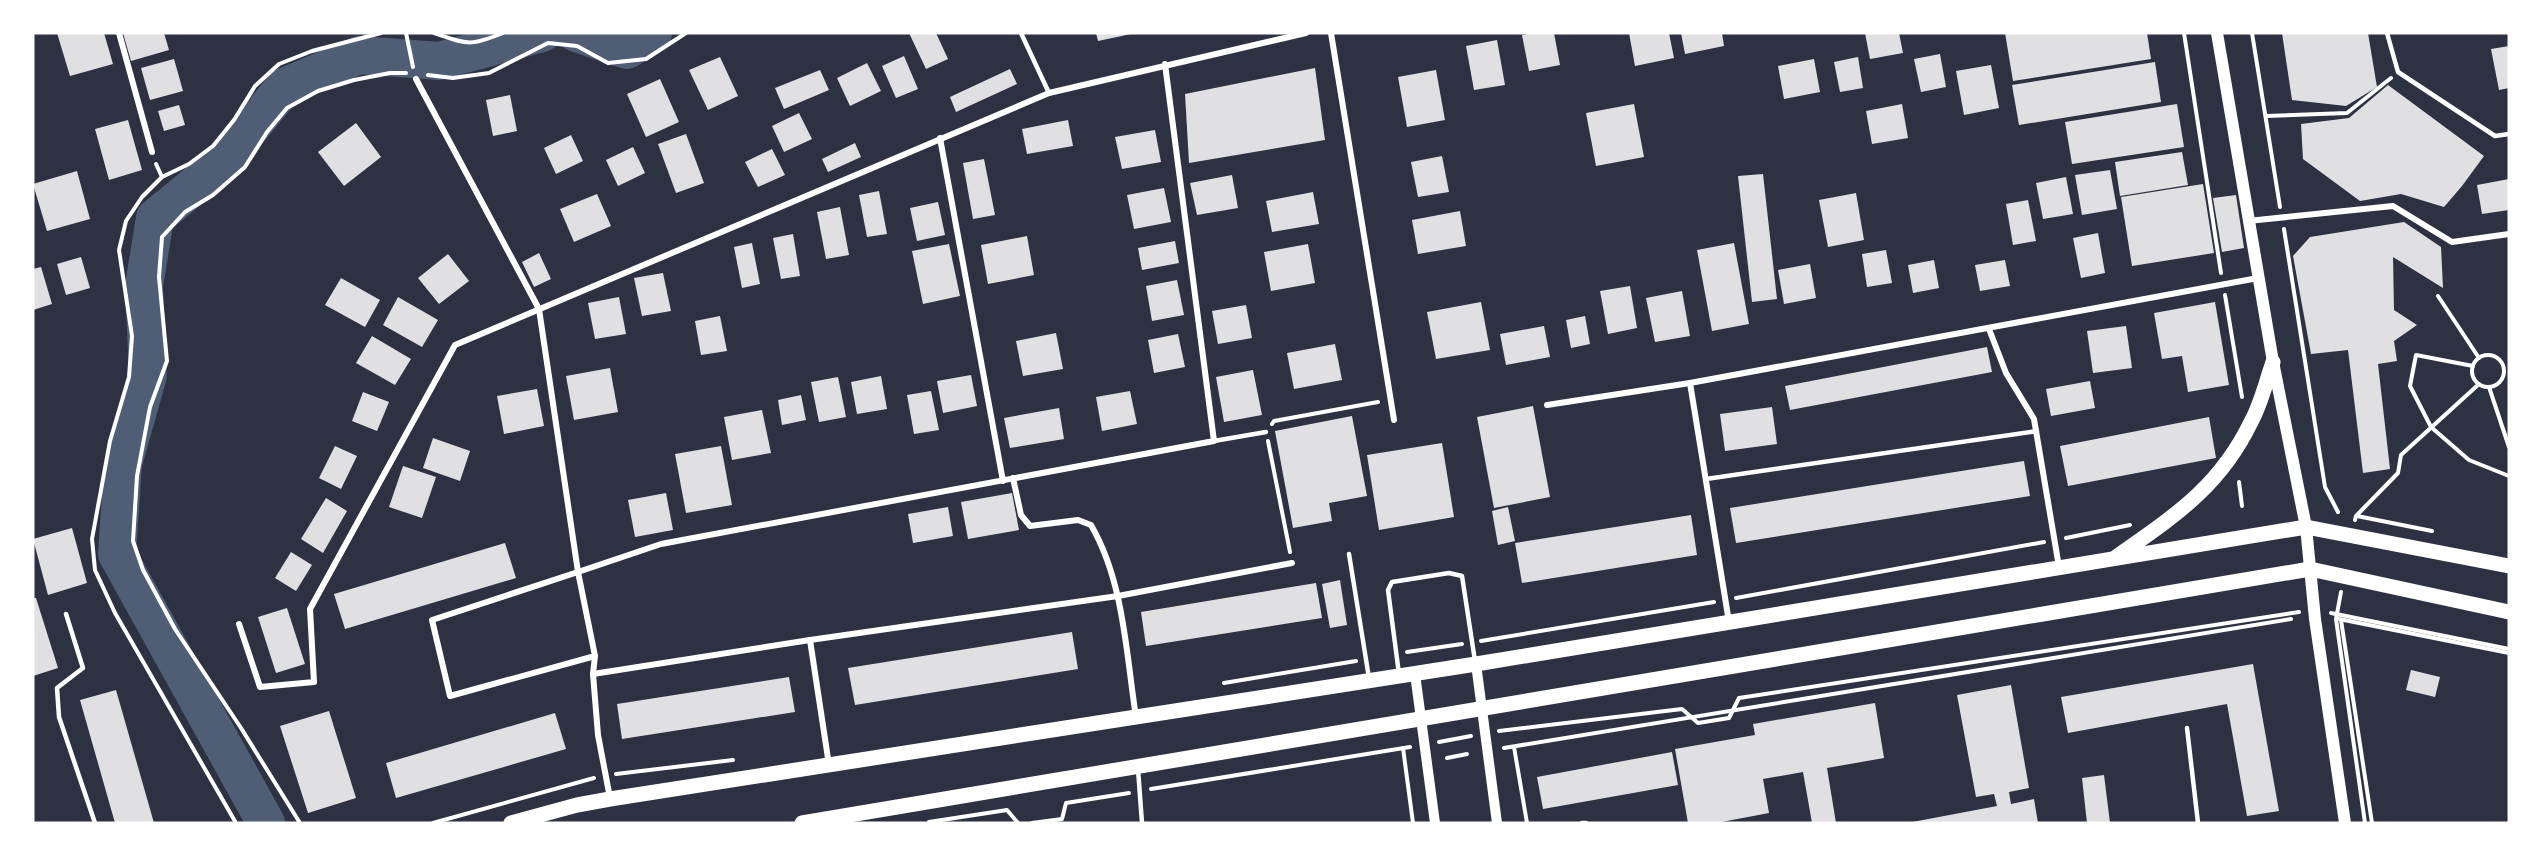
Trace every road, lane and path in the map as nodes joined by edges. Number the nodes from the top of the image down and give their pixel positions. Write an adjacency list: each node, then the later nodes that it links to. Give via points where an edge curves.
1 (119, 33): 21 (street)
2 (381, 33): 94 (path, via 279,64 255,86 213,146 162,177 142,197 126,221 119,250 132,336 129,377 110,441 92,539 95,570 120,622)
3 (406, 33): 16 (path)
4 (434, 33): 5 (path, via 467,44)
5 (503, 33)
6 (686, 33): 15 (path, via 646,59 608,63 576,46 548,43 489,73 453,78)
7 (1021, 33): 17 (lane)
8 (1306, 33): 13 (street)
9 (1331, 33): 35 (street)
10 (2217, 33): 23 (main road)
11 (2253, 33): 18 (path)
12 (2387, 33): 14 (lane)
13 (1165, 64): 17 (street); 41 (street)
14 (2398, 72): 18 (path, via 2347,113); 19 (lane, via 2495,136)
15 (422, 74)
16 (413, 77): 27 (street); 95 (path, via 390,73 354,80 318,91 287,108 245,167 213,195 185,212 162,237 159,277 167,361 150,407 137,476 133,541 143,570 175,628)
17 (1049, 93): 20 (street)
18 (2266, 116): 22 (path)
19 (2509, 134)
20 (940, 138): 27 (street); 46 (street)
21 (152, 152)
22 (2282, 217): 23 (street); 24 (street, via 2393,206 2452,242); 49 (path, via 2325,487)
23 (2248, 221): 25 (main road)
24 (2509, 234)
25 (2259, 278): 28 (street); 30 (main road)
26 (2438, 296): 29 (path)
27 (539, 309): 58 (street); 66 (street, via 455,345 310,609 314,682 260,687)
28 (1989, 329): 32 (street); 39 (street, via 2006,373 2034,419)
29 (2479, 358): 31 (path); 34 (path, via 2494,356 2504,368 2503,378)
30 (2273, 362): 51 (main road); 53 (main road, via 2253,420 2227,463 2175,516)
31 (2473, 366): 33 (path, via 2473,376); 38 (path, via 2416,354 2410,386)
32 (1690, 383): 36 (street); 45 (street)
33 (2479, 384): 34 (path); 38 (path)
34 (2489, 387): 42 (path)
35 (1391, 400): 37 (street); 40 (path, via 1275,421)
36 (1547, 405)
37 (1394, 420)
38 (2431, 427): 43 (path, via 2469,460); 50 (path, via 2402,455 2398,473)
39 (2037, 431): 45 (lane); 56 (street)
40 (1266, 432): 41 (lane); 54 (path)
41 (1214, 441): 44 (street)
42 (2509, 447)
43 (2509, 476)
44 (1013, 478): 46 (street); 59 (street, via 1021,515 1030,526 1078,520 1091,525)
45 (1706, 479): 65 (street)
46 (1003, 481): 58 (street, via 661,544)
47 (2239, 482): 48 (path)
48 (2242, 506)
49 (2338, 512)
50 (2356, 516)
51 (2306, 527): 53 (main road); 55 (main road); 57 (main road)
52 (1349, 554): 74 (lane)
53 (2113, 559): 56 (main road)
54 (1292, 563): 59 (street)
55 (2509, 566)
56 (2059, 568): 65 (main road)
57 (2310, 569): 60 (main road); 75 (main road); 107 (main road)
58 (578, 573): 69 (street); 69 (street, via 432,620 450,696)
59 (1118, 596): 67 (street); 77 (street)
60 (2509, 612)
61 (66, 614): 93 (lane, via 83,668 57,688 59,717)
62 (2338, 617): 68 (path); 108 (path); 109 (path)
63 (2260, 618): 76 (path, via 1739,698)
64 (2291, 619): 76 (path)
65 (1729, 622): 70 (main road)
66 (239, 624)
67 (810, 640): 71 (street); 88 (street)
68 (2509, 651)
69 (595, 656): 71 (street)
70 (1476, 664): 72 (main road); 73 (lane, via 1462,576 1449,573 1392,582 1388,590); 75 (street)
71 (593, 674): 91 (street, via 598,735)
72 (1415, 674): 73 (main road); 79 (street)
73 (1399, 676): 74 (main road)
74 (1370, 681): 77 (main road)
75 (1482, 709): 79 (main road); 104 (street)
76 (1734, 709): 78 (path); 78 (path, via 1729,718 1698,723)
77 (1136, 717): 88 (main road)
78 (1691, 717): 81 (path, via 1682,709); 84 (path)
79 (1421, 720): 89 (main road); 103 (street)
80 (2187, 728): 106 (lane)
81 (1506, 730)
82 (1466, 737): 83 (path)
83 (1439, 742)
84 (1514, 747): 85 (path); 105 (path)
85 (1504, 748)
86 (1467, 754): 87 (path)
87 (1447, 758)
88 (829, 765): 91 (main road)
89 (1138, 768): 90 (lane); 92 (main road)
90 (1140, 791): 100 (path, via 1066,803 1062,819); 101 (lane); 102 (path, via 1404,748)
91 (610, 799): 96 (main road)
92 (836, 821): 97 (main road)
93 (95, 823)
94 (236, 823)
95 (300, 823)
96 (511, 823)
97 (802, 823)
98 (919, 823): 99 (path, via 1008,810)
99 (1018, 823)
100 (1032, 823)
101 (1142, 823)
102 (1413, 823)
103 (1435, 823)
104 (1497, 823)
105 (1527, 823)
106 (2198, 823)
107 (2345, 823)
108 (2365, 823)
109 (2372, 823)

